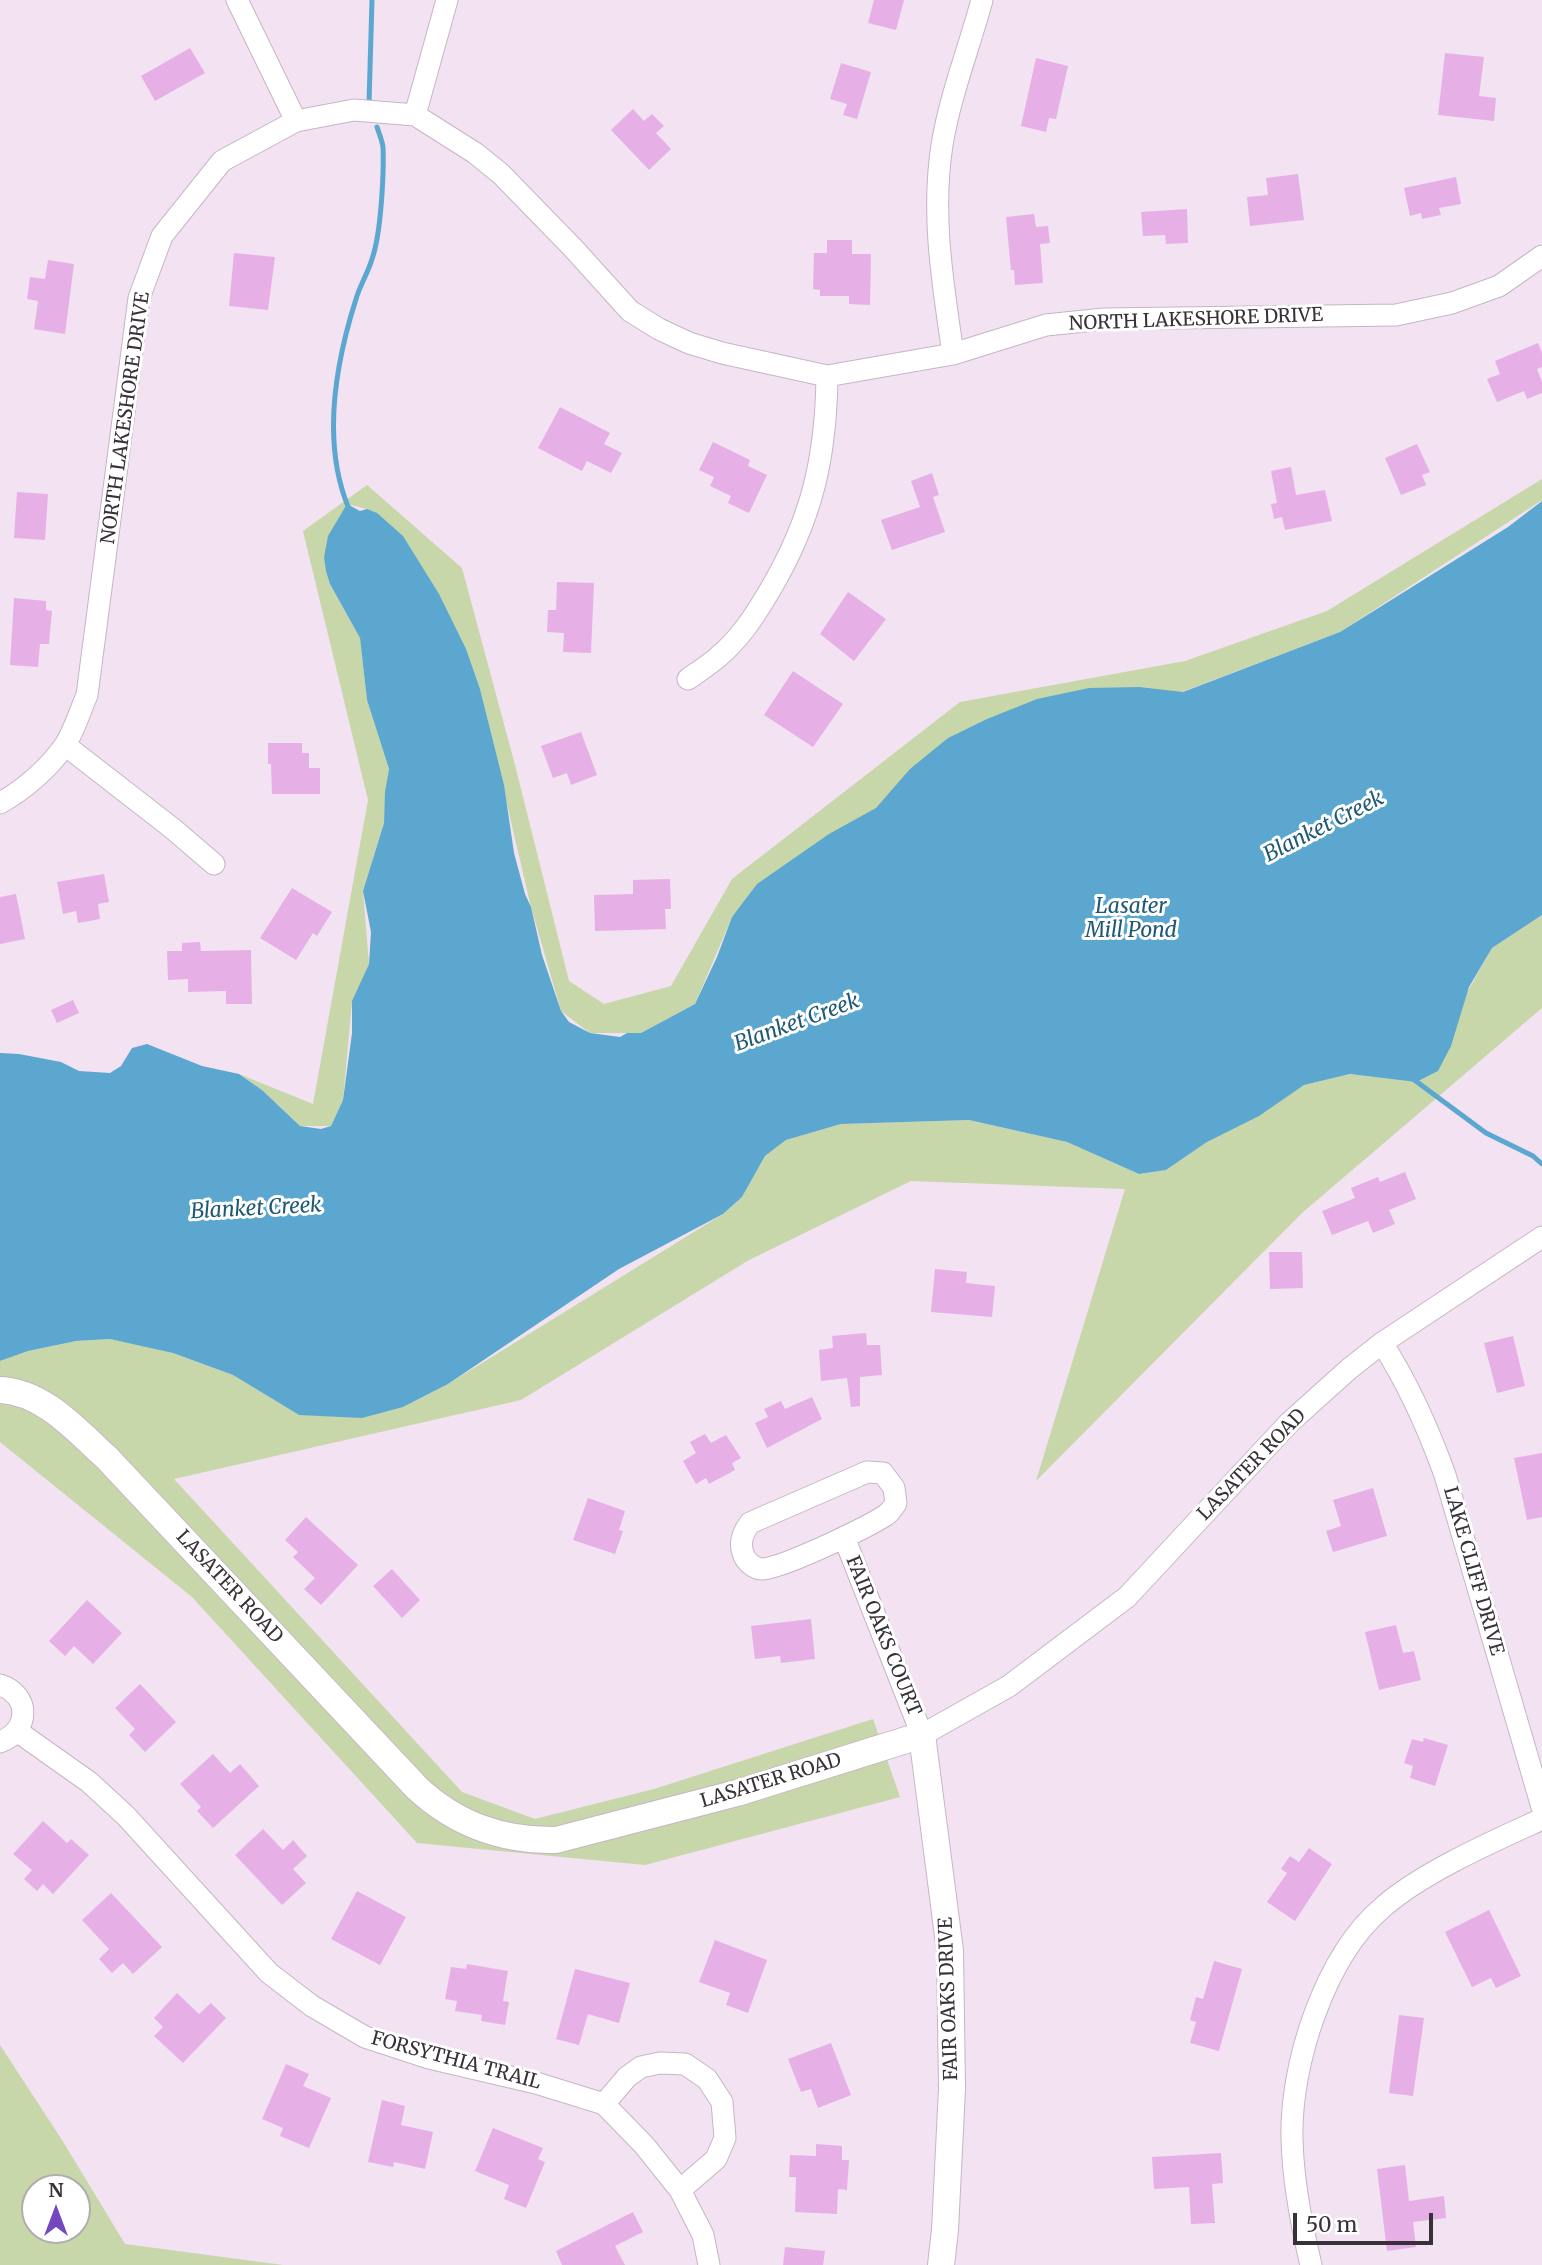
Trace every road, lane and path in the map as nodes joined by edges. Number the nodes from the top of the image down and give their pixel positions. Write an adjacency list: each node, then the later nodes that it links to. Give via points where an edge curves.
1 (237, 0): 5 (street)
2 (447, 0): 4 (street)
3 (982, 0): 7 (street, via 953,102 938,180 938,246)
4 (415, 115): 5 (street, NORTH LAKESHORE DRIVE, via 354,110); 8 (street, NORTH LAKESHORE DRIVE, via 501,174 639,317 689,343)
5 (296, 121): 10 (street, NORTH LAKESHORE DRIVE, via 222,161 162,236 139,298 87,695)
6 (1542, 256): 7 (street, NORTH LAKESHORE DRIVE, via 1499,286 1452,303 1396,315 1104,319 1046,325)
7 (953, 354): 8 (street, NORTH LAKESHORE DRIVE)
8 (827, 376): 9 (street, via 827,421 804,524 741,633 719,657)
9 (688, 679)
10 (65, 745): 11 (street, NORTH LAKESHORE DRIVE, via 30,783); 12 (street)
11 (0, 803)
12 (214, 864)
13 (1542, 1237): 14 (street, LASATER ROAD)
14 (1382, 1343): 18 (street, LASATER ROAD, via 1289,1423 1127,1597 1009,1686); 20 (street, LAKE CLIFF DRIVE, via 1427,1424 1445,1475)
15 (0, 1390): 18 (street, LASATER ROAD, via 37,1399 107,1458 417,1788 473,1827 519,1839 556,1840 737,1793)
16 (844, 1537): 16 (street, via 888,1514 896,1503 894,1488 883,1473 867,1472 750,1523 741,1543 743,1555 760,1569); 18 (street, FAIR OAKS COURT)
17 (0, 1685): 19 (street, FORSYTHIA TRAIL, via 12,1691 22,1705 23,1714)
18 (922, 1735): 25 (street, FAIR OAKS DRIVE, via 950,1951 952,2090)
19 (9, 1736): 22 (street, FORSYTHIA TRAIL, via 89,1782 269,1973 312,2006 365,2037)
20 (1542, 1807)
21 (1542, 1819): 26 (street, via 1446,1867 1383,1907 1328,1981 1314,2012 1303,2057 1292,2137 1297,2205)
22 (604, 2104): 23 (street, FORSYTHIA TRAIL); 23 (street, via 641,2067 685,2064 707,2079 722,2102 725,2138 716,2159)
23 (680, 2190): 24 (street, FORSYTHIA TRAIL, via 704,2235)
24 (709, 2265)
25 (941, 2265)
26 (1311, 2265)

